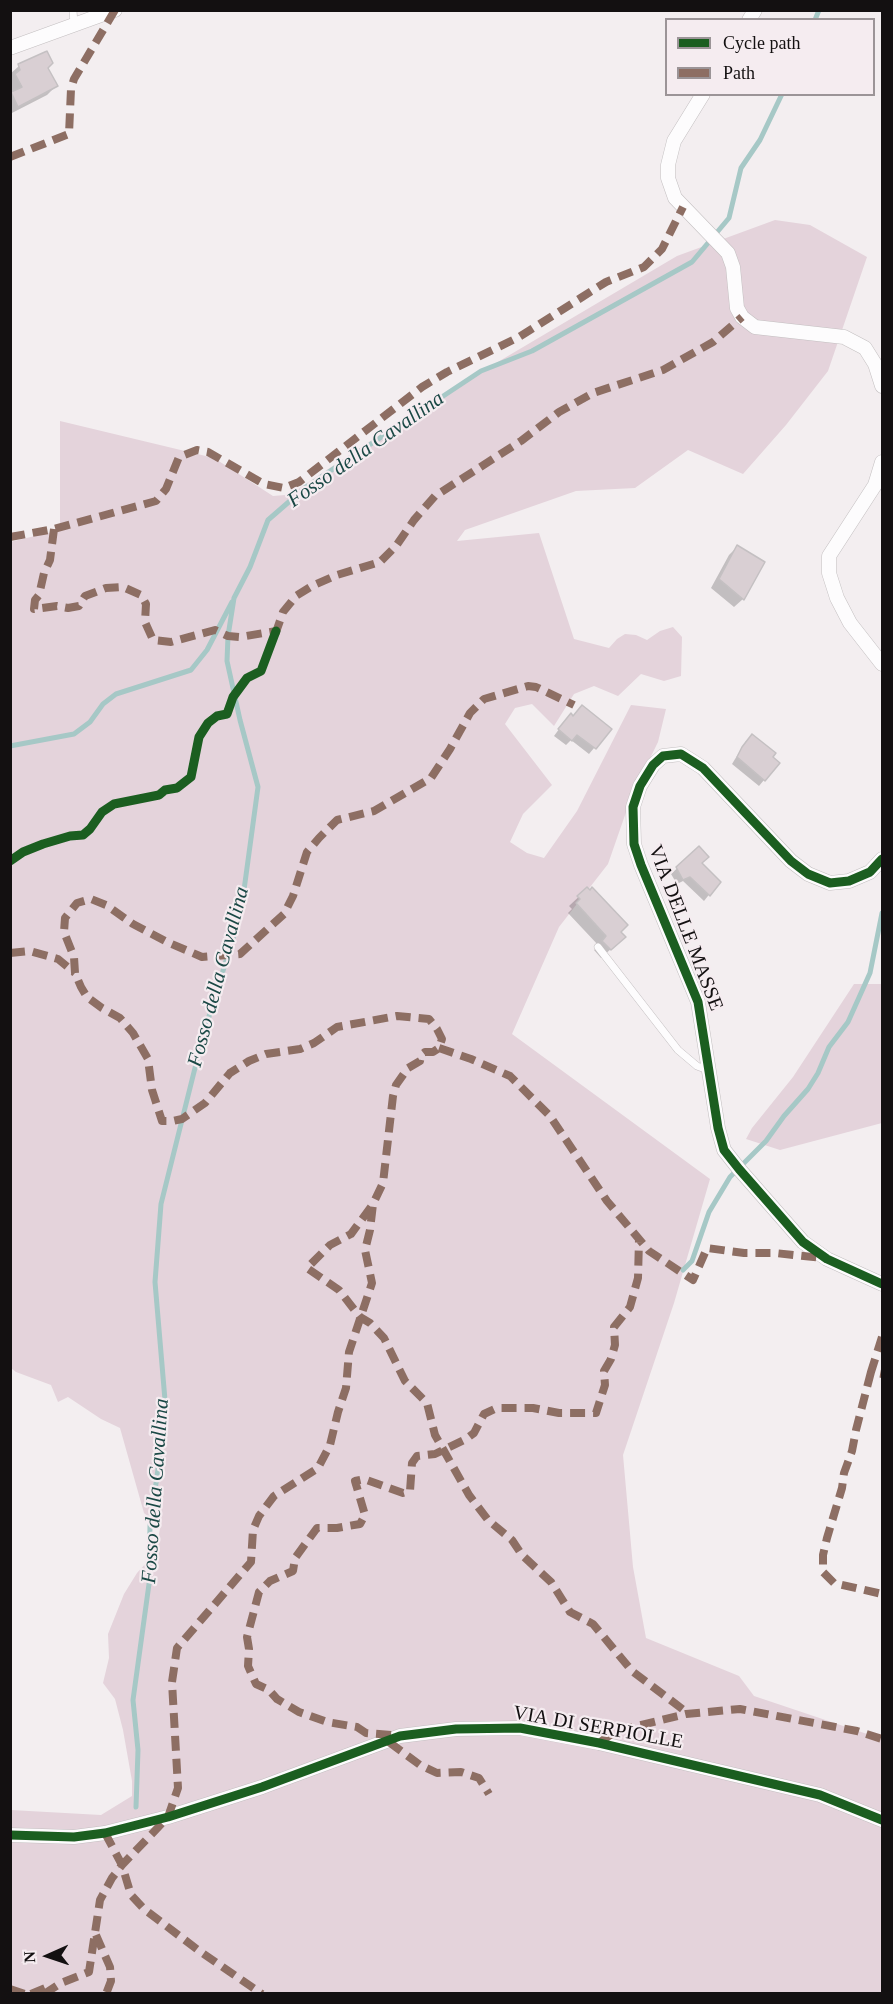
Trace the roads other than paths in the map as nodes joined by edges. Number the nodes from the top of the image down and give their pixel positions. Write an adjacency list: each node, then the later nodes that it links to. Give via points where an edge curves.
1 (115, 10): 2 (street)
2 (74, 17): 3 (street)
3 (10, 48)
4 (702, 96): 5 (street, via 674,141 668,178 675,198 728,254 742,317 755,327 844,337 855,342 865,348 875,363)
5 (882, 386)
6 (882, 462): 7 (street, via 874,485 829,556 829,573 837,598 850,623)
7 (882, 664)
8 (882, 859): 10 (street, VIA DELLE MASSE, via 870,872 849,881 830,883 808,874 703,768 681,754 663,756 653,765 633,807 634,844 698,1002)
9 (598, 947): 10 (lane, via 678,1050 697,1066)
10 (709, 1067): 11 (street, VIA DELLE MASSE, via 724,1150 739,1169 803,1242 827,1259)
11 (882, 1284)
12 (882, 1820): 13 (street, VIA DI SERPIOLLE, via 809,1792 599,1743 520,1728 456,1729 400,1736 262,1787 105,1833 74,1837)
13 (10, 1835)

